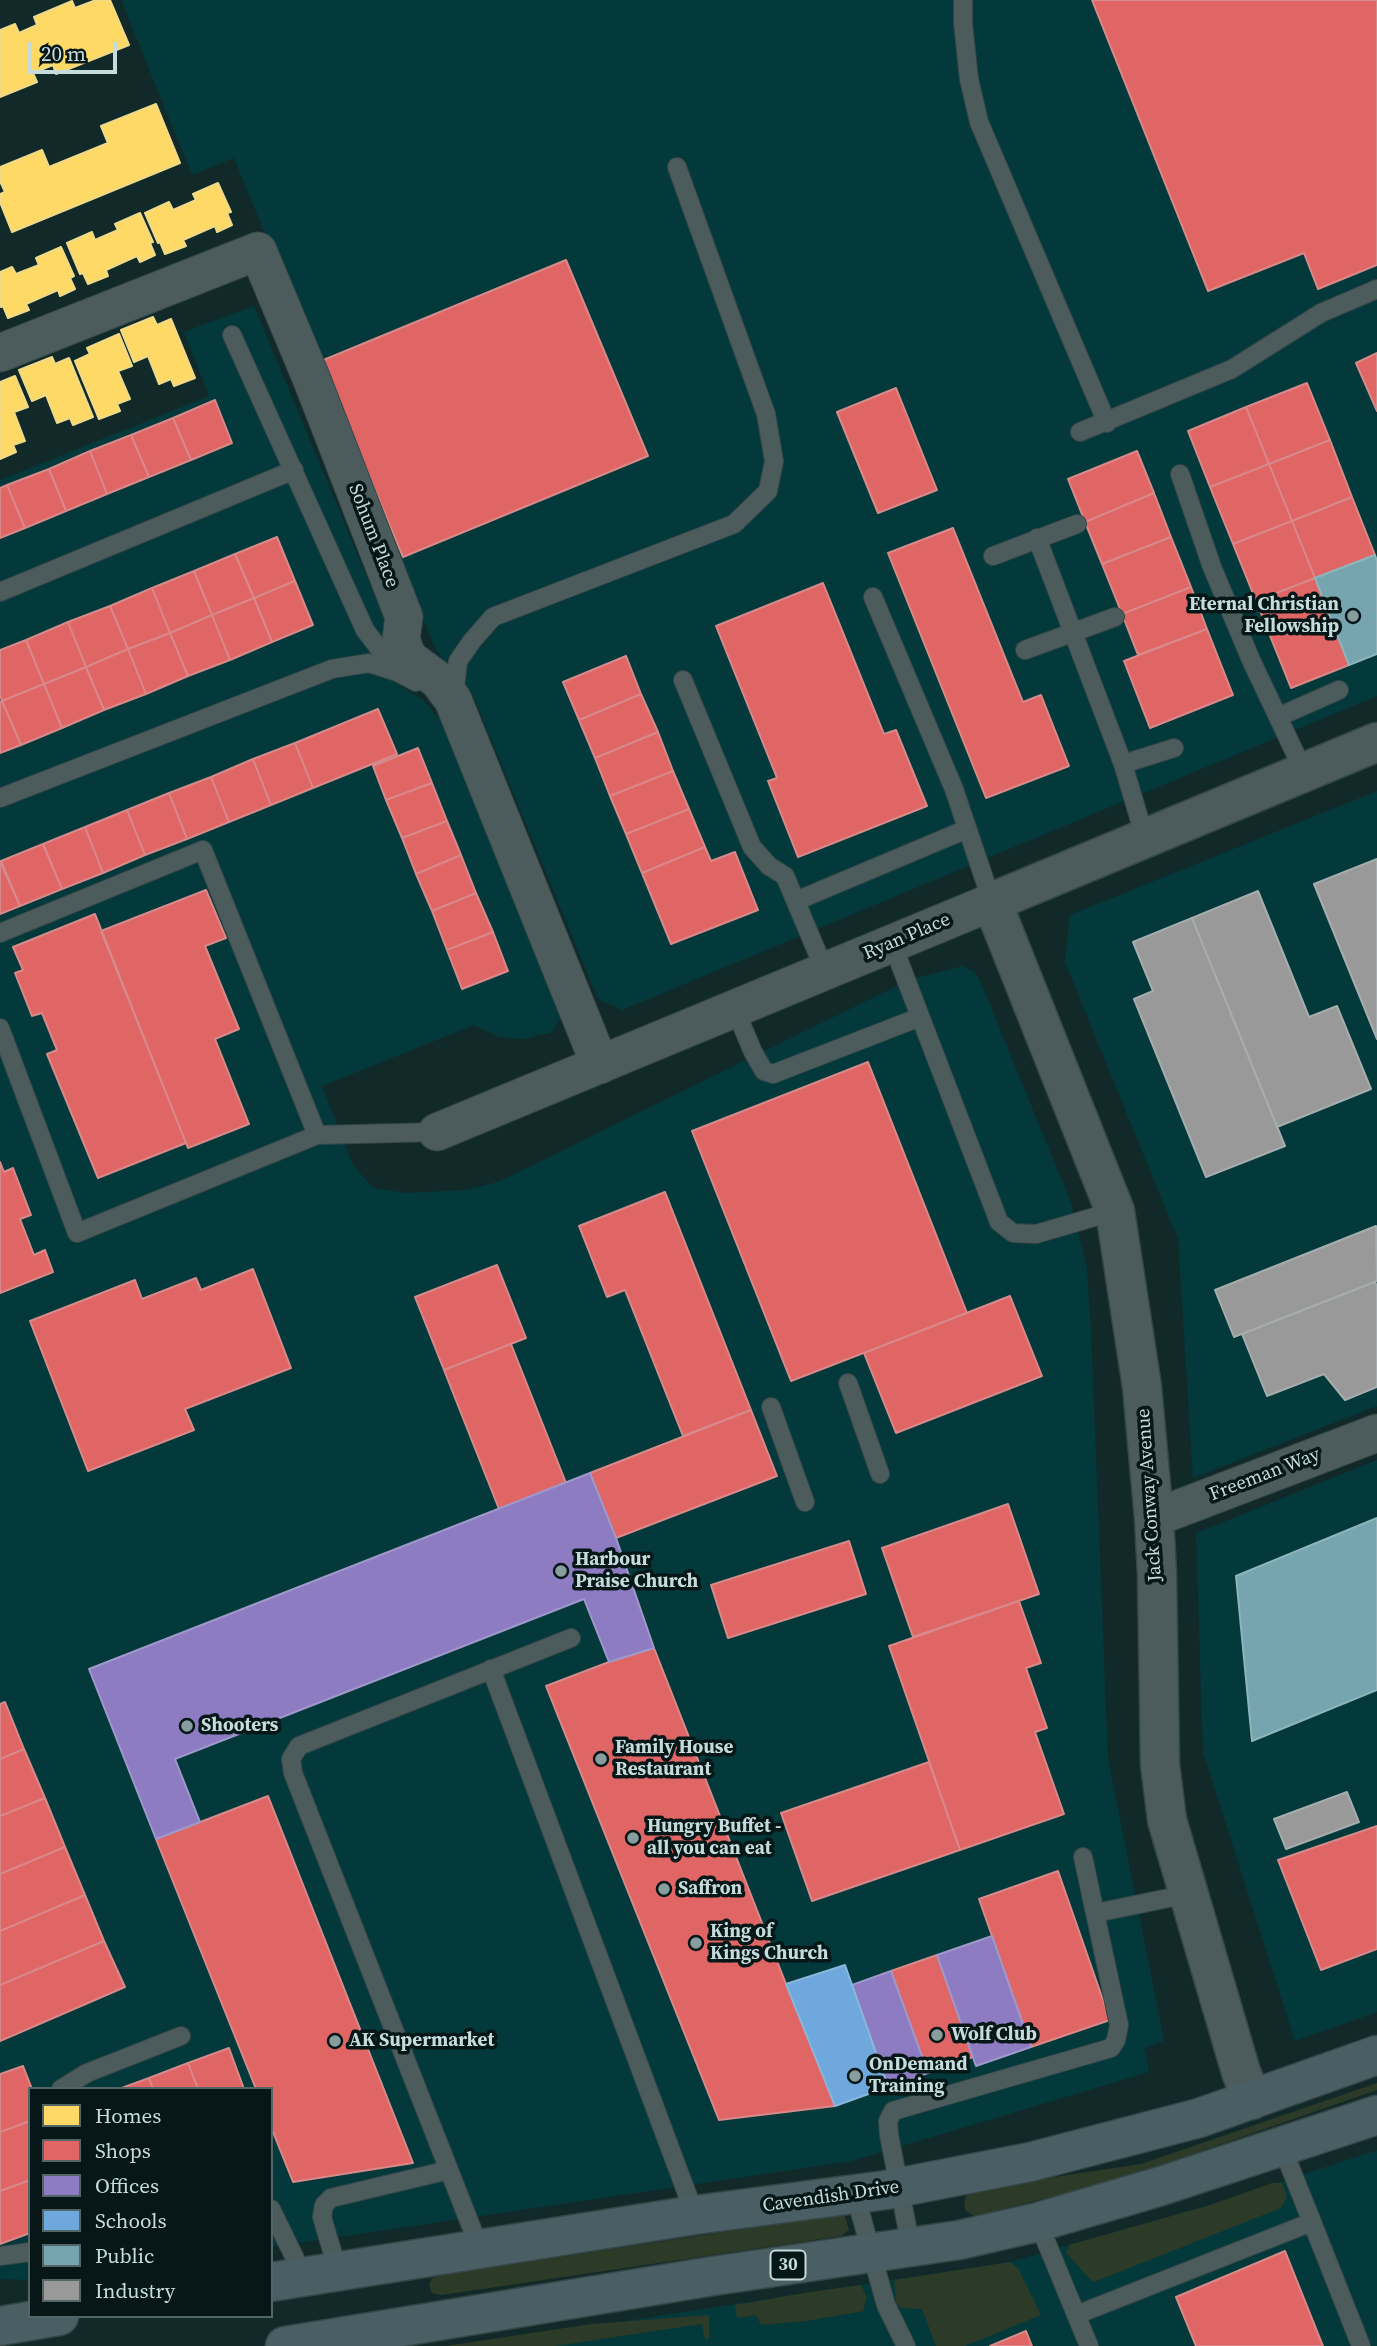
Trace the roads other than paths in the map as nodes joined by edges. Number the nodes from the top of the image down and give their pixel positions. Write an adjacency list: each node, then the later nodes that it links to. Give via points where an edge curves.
1 (963, 0): 6 (lane, via 969,79 979,122)
2 (677, 167): 21 (lane, via 766,414 774,461 768,491 734,524 493,617 458,661)
3 (1377, 289): 6 (lane, via 1321,313 1232,369)
4 (233, 335): 8 (lane)
5 (0, 353): 21 (street, Sohum Place, via 258,251 404,617 401,640 408,658 438,680)
6 (1107, 423): 7 (lane)
7 (1080, 432)
8 (294, 470): 13 (lane); 18 (lane, via 365,630)
9 (1180, 474): 22 (lane, via 1213,567)
10 (1077, 524): 11 (lane)
11 (1037, 538): 12 (lane); 16 (lane)
12 (993, 556)
13 (0, 592)
14 (873, 597): 28 (lane)
15 (1115, 617): 16 (lane)
16 (1072, 634): 17 (lane); 25 (lane)
17 (1025, 650)
18 (397, 672): 21 (lane); 27 (lane, via 369,663 332,669)
19 (683, 680): 30 (lane, via 752,847 785,876)
20 (1339, 690): 22 (lane)
21 (453, 701): 38 (street, Sohum Place)
22 (1278, 717): 26 (lane)
23 (1377, 742): 26 (street, Ryan Place)
24 (1174, 747): 25 (lane)
25 (1123, 764): 29 (lane)
26 (1304, 772): 29 (street, Ryan Place)
27 (0, 798)
28 (967, 829): 30 (lane); 31 (lane)
29 (1145, 838): 31 (street, Ryan Place)
30 (796, 901): 34 (lane)
31 (992, 902): 33 (street, Ryan Place); 41 (street, Jack Conway Avenue)
32 (0, 933): 40 (lane, via 203,850)
33 (892, 943): 34 (street, Ryan Place); 36 (lane)
34 (825, 971): 35 (street, Ryan Place)
35 (735, 1009): 36 (lane, via 758,1062 773,1074); 38 (street, Ryan Place)
36 (920, 1017): 41 (lane, via 999,1222 1013,1233 1036,1234)
37 (0, 1028): 40 (lane, via 77,1233)
38 (600, 1065): 39 (street, Ryan Place)
39 (437, 1132): 40 (lane)
40 (317, 1135)
41 (1115, 1211): 47 (street, Jack Conway Avenue, via 1142,1387)
42 (848, 1383): 45 (lane)
43 (771, 1407): 46 (lane)
44 (1377, 1433): 47 (street, Freeman Way)
45 (880, 1474)
46 (805, 1502)
47 (1154, 1518): 51 (street, Jack Conway Avenue, via 1160,1764 1167,1820)
48 (571, 1638): 49 (lane)
49 (491, 1670): 59 (lane, via 299,1746 291,1759); 63 (lane)
50 (1083, 1857): 52 (lane)
51 (1188, 1895): 52 (lane); 56 (street, Jack Conway Avenue)
52 (1096, 1913): 60 (lane, via 1119,2025 1111,2048 892,2111 888,2135)
53 (181, 2036): 55 (lane, via 87,2073)
54 (1377, 2055): 56 (main road, Cavendish Drive)
55 (64, 2087)
56 (1252, 2101): 60 (main road, Cavendish Drive, via 1030,2162)
57 (1377, 2115): 58 (main road, 30)
58 (1282, 2147): 64 (main road, 30); 65 (lane)
59 (449, 2170): 67 (lane); 71 (lane, via 331,2198 324,2205)
60 (898, 2188): 61 (main road, Cavendish Drive); 66 (lane)
61 (855, 2194): 63 (main road, Cavendish Drive); 69 (lane)
62 (273, 2213): 71 (lane)
63 (695, 2215): 67 (main road, Cavendish Drive)
64 (1038, 2222): 66 (main road, 30); 72 (lane)
65 (1312, 2222): 72 (lane); 78 (lane)
66 (911, 2247): 69 (main road, 30)
67 (481, 2249): 71 (main road, Cavendish Drive)
68 (28, 2252): 70 (lane)
69 (871, 2253): 75 (main road, 30); 76 (lane, via 886,2305)
70 (0, 2256)
71 (304, 2277)
72 (1076, 2315): 77 (lane)
73 (47, 2318): 74 (main road)
74 (0, 2326)
75 (285, 2346)
76 (906, 2346)
77 (1089, 2346)
78 (1361, 2346)

